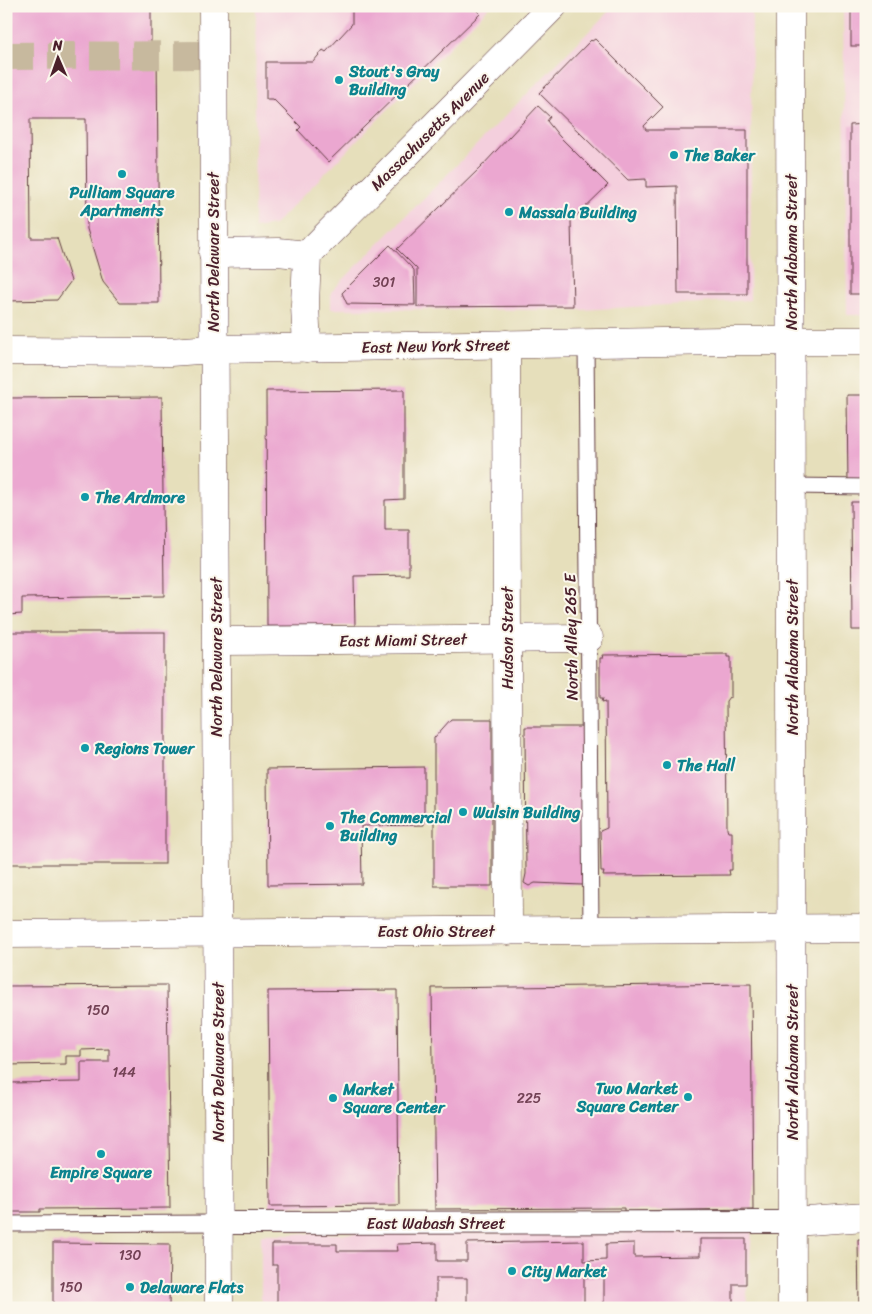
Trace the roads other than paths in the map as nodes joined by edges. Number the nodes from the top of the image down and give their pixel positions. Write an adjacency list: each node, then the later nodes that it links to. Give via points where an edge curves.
1 (213, 6): 4 (main road, North Delaware Street)
2 (553, 6): 5 (main road, Massachusetts Avenue)
3 (790, 6): 6 (main road, North Alabama Street)
4 (213, 253): 5 (main road); 11 (main road, North Delaware Street)
5 (307, 255): 10 (main road)
6 (792, 340): 7 (main road, East New York Street); 8 (main road, East New York Street); 13 (main road, North Alabama Street)
7 (866, 341)
8 (586, 343): 9 (main road, East New York Street); 15 (lane, North Alley 265 E)
9 (506, 344): 10 (main road, East New York Street); 16 (main road, Hudson Street)
10 (307, 348): 11 (main road, East New York Street)
11 (214, 349): 12 (main road, East New York Street, via 170,352); 17 (main road, North Delaware Street)
12 (6, 351)
13 (792, 486): 14 (lane); 18 (main road, North Alabama Street)
14 (866, 487)
15 (589, 638): 16 (main road, East Miami Street); 21 (lane, North Alley 265 E)
16 (507, 639): 17 (main road, East Miami Street); 20 (main road, Hudson Street)
17 (217, 642): 22 (main road, North Delaware Street)
18 (792, 928): 19 (main road, East Ohio Street); 21 (main road, East Ohio Street); 25 (main road, North Alabama Street)
19 (866, 928)
20 (508, 931): 21 (main road, East Ohio Street); 22 (main road, East Ohio Street)
21 (592, 931)
22 (218, 932): 23 (main road, East Ohio Street); 26 (main road, North Delaware Street)
23 (6, 934)
24 (866, 1217): 25 (main road, East Wabash Street)
25 (793, 1222): 26 (street, East Wabash Street); 29 (main road, North Alabama Street)
26 (219, 1223): 27 (lane, East Wabash Street); 28 (main road, North Delaware Street)
27 (6, 1224)
28 (220, 1308)
29 (792, 1308)

